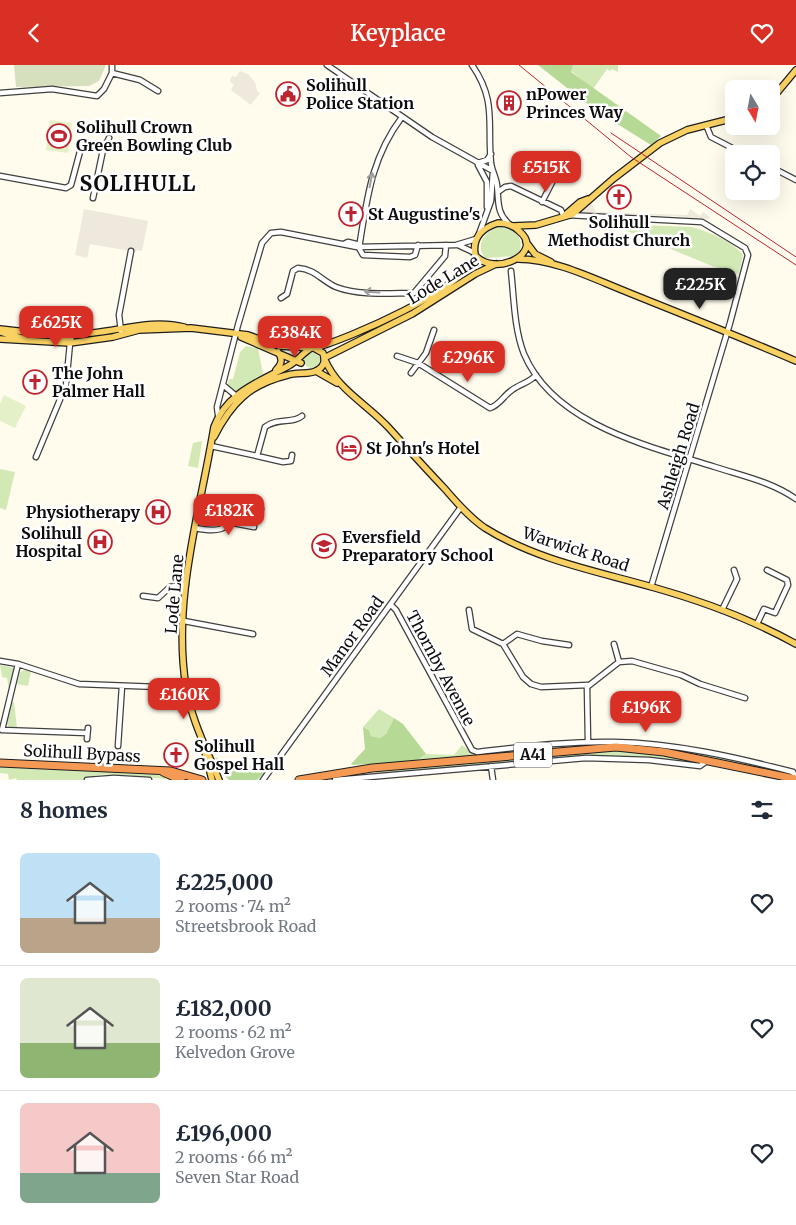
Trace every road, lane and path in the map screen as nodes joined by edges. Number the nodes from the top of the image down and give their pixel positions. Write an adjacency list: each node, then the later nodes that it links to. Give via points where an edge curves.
1 (112, 65): 5 (street)
2 (327, 65): 9 (street)
3 (472, 65): 15 (street, via 489,101)
4 (796, 72): 6 (main road)
5 (112, 73): 7 (street, via 140,80); 8 (street, via 102,92 94,96 52,89)
6 (780, 90)
7 (158, 91)
8 (0, 93)
9 (402, 117): 16 (street); 31 (street, one-way to 9, via 374,170 383,143)
10 (725, 120): 11 (main road)
11 (706, 125): 13 (street, via 711,137); 26 (main road, via 655,147 573,214)
12 (109, 137): 14 (street)
13 (727, 145)
14 (103, 150): 20 (street, via 82,144 71,185 66,188); 23 (street)
15 (491, 153): 16 (street); 18 (street)
16 (477, 164): 18 (street); 25 (street, via 488,182)
17 (561, 165): 24 (street)
18 (493, 171): 22 (street); 25 (street)
19 (780, 172): 21 (street)
20 (0, 176)
21 (796, 180)
22 (498, 192): 24 (street, via 511,186); 27 (street, via 499,213)
23 (93, 198)
24 (542, 202): 26 (street, via 561,210)
25 (487, 213): 29 (street)
26 (564, 215): 28 (main road); 46 (street, Ashleigh Road, via 702,222 745,248 748,261)
27 (511, 225): 28 (main road); 29 (main road, via 492,225); 30 (main road)
28 (536, 225): 30 (main road)
29 (477, 237): 34 (street); 36 (main road)
30 (526, 240): 37 (main road, via 525,251); 39 (main road, via 535,254)
31 (360, 245): 32 (street); 32 (street, via 364,255 410,257); 47 (street, via 271,233 262,243)
32 (418, 245): 33 (street)
33 (446, 245): 34 (street); 41 (street, one-way to 41, via 445,256 414,293 345,290 310,269 298,268 293,271 287,294)
34 (456, 245): 36 (street)
35 (131, 251): 42 (street, via 119,315)
36 (475, 254): 38 (main road, via 482,262); 53 (main road, Lode Lane, via 472,266 420,302 342,340)
37 (518, 259): 38 (main road); 39 (main road)
38 (496, 264): 56 (main road, Lode Lane, via 412,314)
39 (562, 268): 46 (main road)
40 (511, 271): 63 (street, via 521,341)
41 (282, 298)
42 (121, 328): 43 (main road, via 161,324); 49 (street); 51 (main road)
43 (188, 329): 47 (main road); 49 (main road, via 139,330)
44 (0, 330): 48 (main road); 52 (main road)
45 (434, 330): 59 (street, via 426,353)
46 (728, 331): 58 (main road); 73 (street, Ashleigh Road)
47 (235, 334): 53 (main road, via 279,346); 54 (main road); 65 (street)
48 (38, 335): 51 (main road); 52 (main road)
49 (122, 335): 51 (main road)
50 (0, 339): 52 (main road)
51 (71, 339): 52 (main road); 72 (street, via 66,385)
52 (35, 343)
53 (312, 348): 56 (main road, via 320,351); 57 (main road)
54 (276, 350): 57 (main road); 62 (main road, via 281,364)
55 (397, 356): 59 (street)
56 (324, 359): 60 (main road, via 323,366); 64 (main road, Warwick Road)
57 (299, 361): 60 (main road, via 305,369); 62 (main road, Lode Lane)
58 (796, 361)
59 (418, 363): 61 (street); 63 (street, via 490,408)
60 (314, 372): 64 (main road, Warwick Road); 69 (main road, Lode Lane, via 285,375 240,398 226,415)
61 (410, 373)
62 (271, 375): 66 (main road, Lode Lane)
63 (536, 375): 73 (street, via 557,398 602,427 631,441)
64 (339, 384): 76 (main road, Warwick Road, via 374,411)
65 (223, 385): 66 (street); 67 (street)
66 (235, 395): 67 (main road, Lode Lane)
67 (218, 415): 69 (main road, Lode Lane)
68 (302, 416): 71 (street, via 277,420 265,427)
69 (211, 445): 71 (street); 79 (main road, Lode Lane)
70 (292, 455): 71 (street, via 291,461 285,463)
71 (257, 456)
72 (36, 457)
73 (690, 458): 74 (street, via 760,481); 83 (street, Ashleigh Road)
74 (796, 499)
75 (258, 500): 77 (street, via 259,508 246,510)
76 (461, 507): 83 (main road, Warwick Road, via 486,528 523,548); 85 (street, Manor Road)
77 (233, 523): 78 (street); 79 (street, via 215,531)
78 (254, 527)
79 (194, 528): 82 (main road, Lode Lane)
80 (734, 570): 87 (street, via 737,579)
81 (767, 571): 89 (street, via 788,580 788,585 775,613 764,609)
82 (186, 585): 84 (street, via 170,587 158,597); 88 (main road, Lode Lane)
83 (651, 587): 87 (main road, Warwick Road)
84 (143, 596)
85 (391, 605): 104 (street, Thornby Avenue, via 472,750); 120 (street, Manor Road)
86 (469, 609): 91 (street, via 472,629)
87 (722, 610): 89 (main road, Warwick Road)
88 (184, 621): 90 (street); 100 (main road, Lode Lane)
89 (757, 624): 93 (main road, Warwick Road)
90 (254, 635)
91 (503, 644): 94 (street, via 517,634); 98 (street, via 523,677 531,684 541,687)
92 (614, 644): 96 (street)
93 (796, 644)
94 (569, 645)
95 (0, 661): 97 (street)
96 (619, 662): 98 (street); 101 (street, via 632,661 681,675)
97 (18, 664): 99 (street, via 79,684); 102 (street)
98 (588, 685): 104 (street)
99 (122, 686): 100 (street); 106 (street)
100 (186, 688): 105 (main road, Lode Lane)
101 (745, 698)
102 (1, 730): 103 (street, via 54,729)
103 (88, 733)
104 (588, 742): 114 (street, via 644,743 693,750 793,772)
105 (204, 745): 110 (main road, Lode Lane); 119 (main road, Lode Lane)
106 (118, 746)
107 (708, 761): 109 (street, via 700,766 586,758); 112 (highway, A41, via 664,751 616,747); 114 (highway, A41)
108 (0, 763): 111 (highway, Solihull Bypass)
109 (491, 766): 112 (street); 123 (street)
110 (209, 770): 113 (main road); 118 (main road, Lode Lane)
111 (162, 771): 113 (highway, Solihull Bypass); 117 (highway, Solihull Bypass)
112 (373, 772): 121 (highway, A41); 122 (street)
113 (201, 779)
114 (796, 779)
115 (87, 780): 116 (street)
116 (149, 780)
117 (181, 780)
118 (212, 780)
119 (219, 780)
120 (262, 780)
121 (299, 780)
122 (335, 780)
123 (493, 780)

